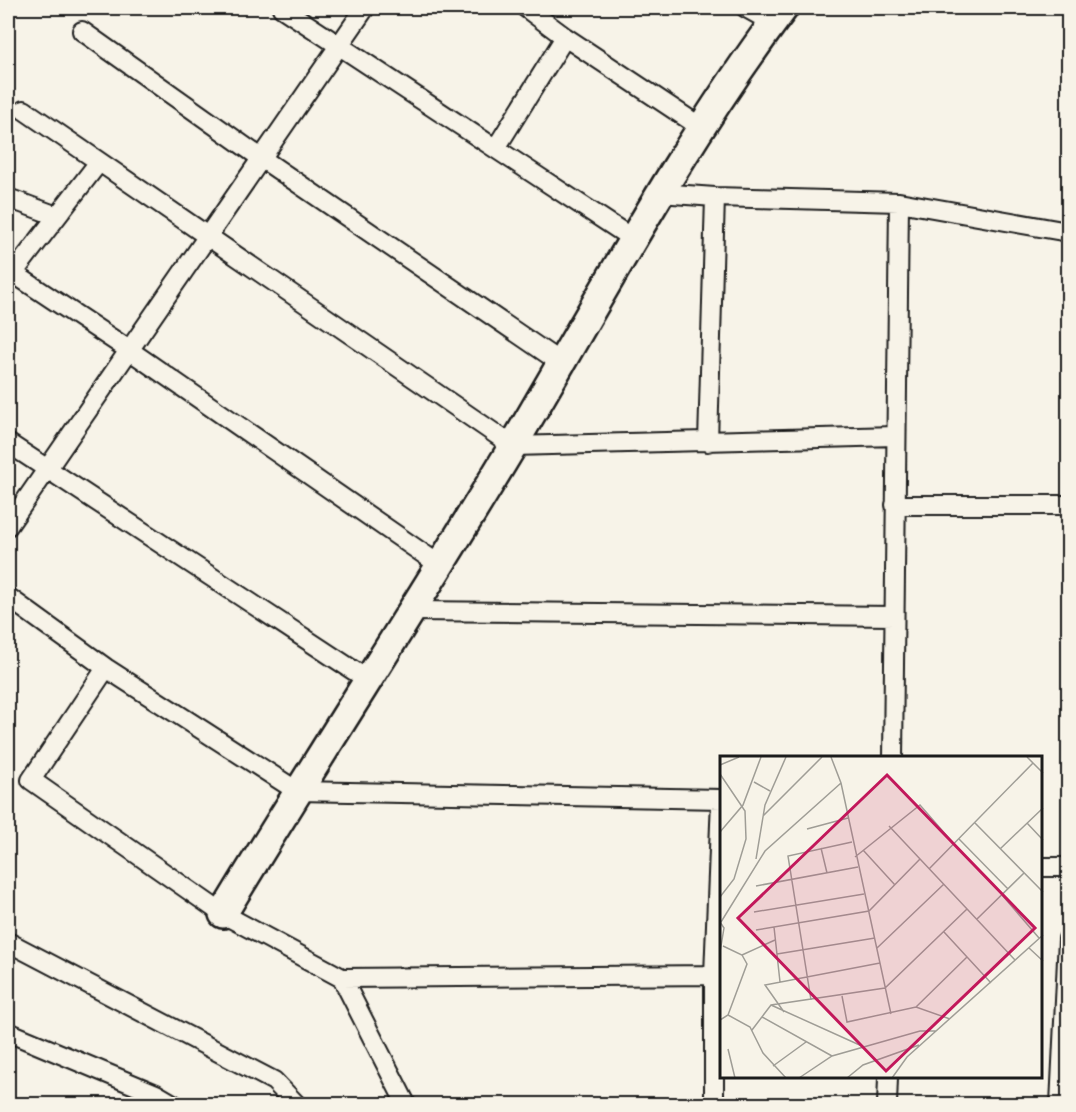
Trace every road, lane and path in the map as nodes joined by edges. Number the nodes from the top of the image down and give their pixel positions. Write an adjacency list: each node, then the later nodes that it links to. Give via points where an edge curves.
1 (282, 8): 8 (street)
2 (365, 8): 8 (street)
3 (526, 8): 7 (street)
4 (746, 8): 5 (street)
5 (778, 15): 10 (street)
6 (82, 32): 12 (street)
7 (565, 37): 10 (street); 11 (street)
8 (339, 45): 11 (street); 12 (street)
9 (24, 110): 13 (street)
10 (702, 128): 14 (street)
11 (496, 148): 21 (street)
12 (261, 158): 20 (street); 24 (street)
13 (99, 162): 18 (street); 20 (street)
14 (659, 193): 15 (street); 21 (street)
15 (715, 197): 17 (street); 26 (street)
16 (8, 198): 18 (street)
17 (899, 202): 19 (street); 25 (street)
18 (57, 216): 22 (street)
19 (1068, 232)
20 (208, 236): 23 (street); 28 (street)
21 (633, 239): 24 (street)
22 (10, 277): 23 (street)
23 (129, 350): 29 (street); 33 (street)
24 (561, 363): 28 (street)
25 (895, 436): 26 (street); 30 (street)
26 (708, 442): 28 (street)
27 (8, 443): 29 (street)
28 (513, 446): 33 (street)
29 (47, 469): 32 (street); 38 (street)
30 (895, 505): 31 (street); 36 (street)
31 (1068, 505)
32 (8, 526)
33 (441, 566): 35 (street)
34 (8, 597): 37 (street)
35 (412, 611): 36 (street); 38 (street)
36 (894, 616): 39 (street)
37 (106, 668): 40 (street); 45 (street, via 31,780)
38 (368, 680): 40 (street)
39 (893, 756)
40 (297, 791): 41 (street); 45 (street)
41 (720, 799)
42 (720, 843): 48 (street)
43 (1043, 867): 44 (street)
44 (1068, 867)
45 (223, 914): 49 (street)
46 (1068, 939): 57 (street)
47 (8, 942): 53 (street, via 274,1081)
48 (714, 975): 49 (street); 55 (street)
49 (342, 978): 54 (street)
50 (8, 1032): 52 (street)
51 (888, 1079): 56 (street)
52 (172, 1104)
53 (296, 1104)
54 (406, 1104)
55 (714, 1104)
56 (887, 1104)
57 (1060, 1104)

